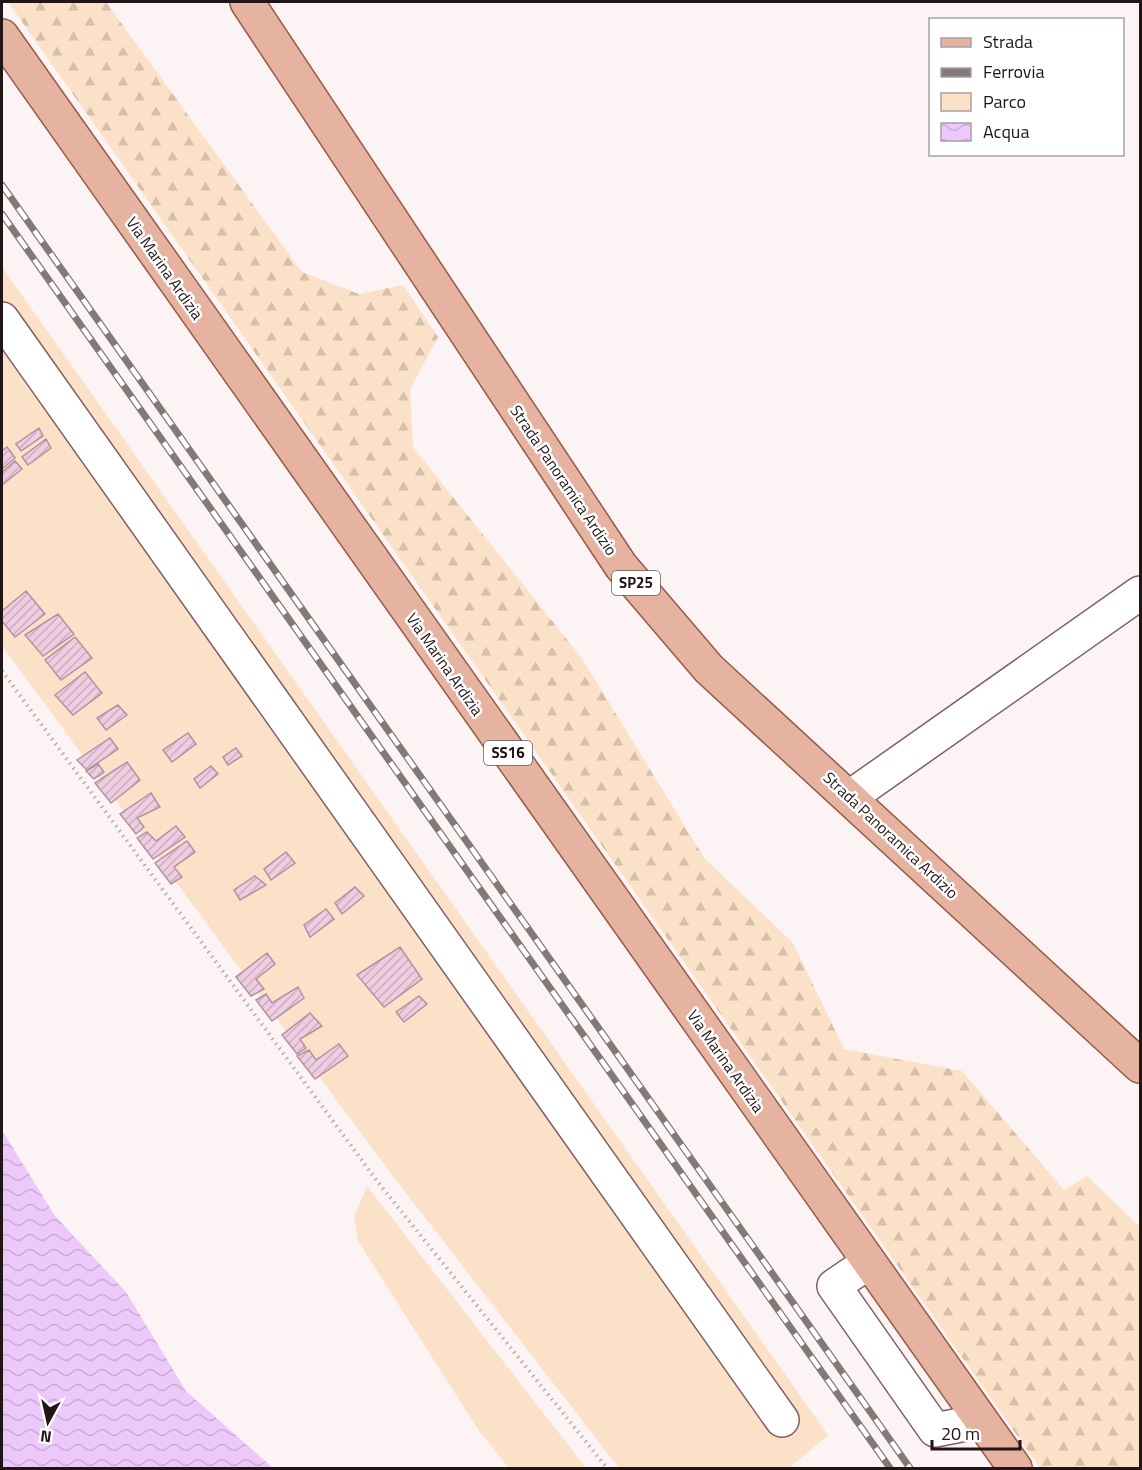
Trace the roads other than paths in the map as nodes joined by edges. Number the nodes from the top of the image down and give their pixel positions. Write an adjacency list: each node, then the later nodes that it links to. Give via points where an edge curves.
1 (247, 2): 5 (main road, Strada Panoramica Ardizio / SP25, via 621,566 709,669)
2 (2, 36): 8 (main road, Via Marina Ardizia / SS16)
3 (2, 319): 7 (street)
4 (1140, 593): 5 (street)
5 (850, 797): 6 (main road, Strada Panoramica Ardizio / SP25)
6 (1140, 1066)
7 (782, 1420)
8 (1015, 1468)

